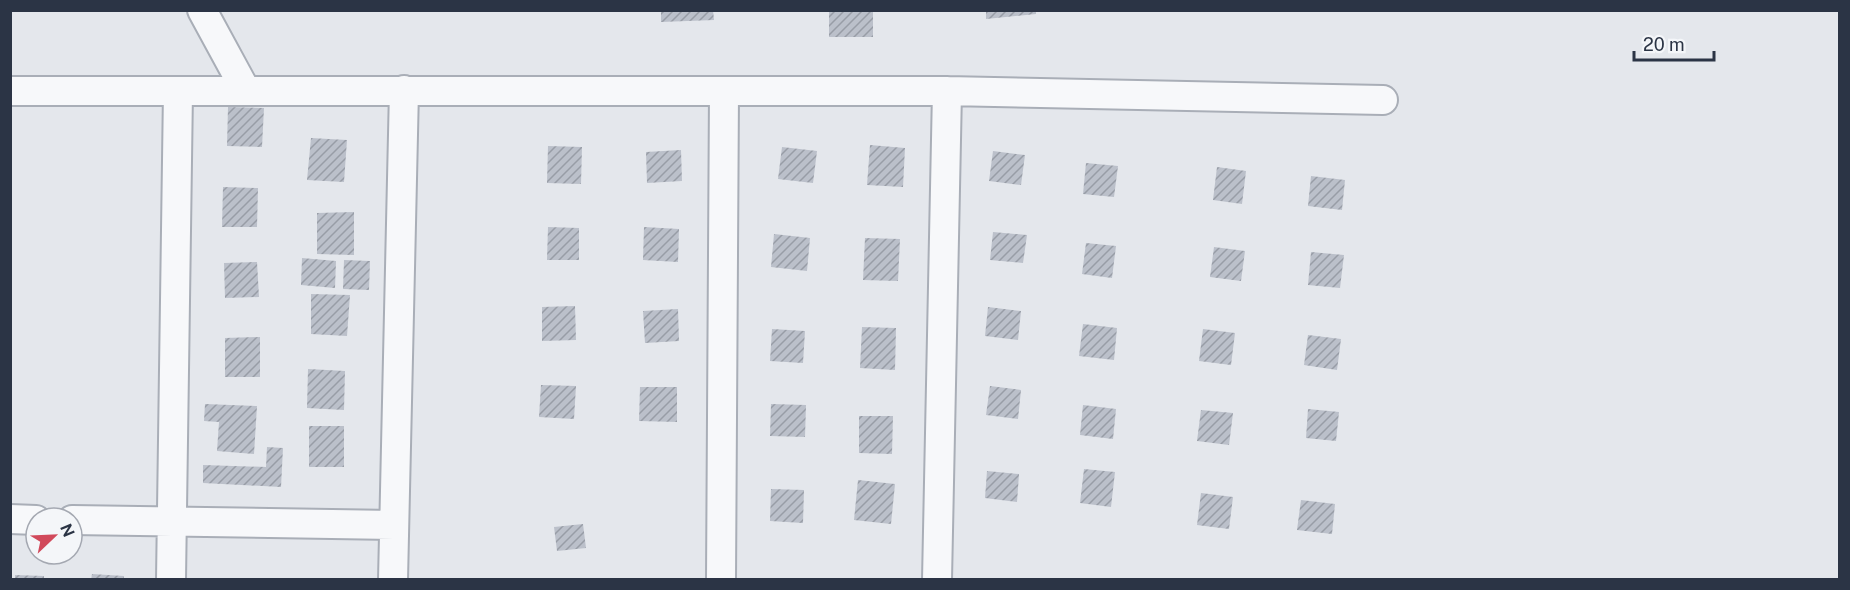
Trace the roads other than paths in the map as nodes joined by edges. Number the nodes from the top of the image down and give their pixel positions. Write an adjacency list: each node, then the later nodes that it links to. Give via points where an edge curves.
1 (202, 10): 2 (street)
2 (246, 90): 3 (street); 5 (street)
3 (404, 90): 7 (street); 11 (street)
4 (10, 91): 5 (street)
5 (178, 91): 10 (street)
6 (947, 91): 7 (street); 8 (street); 15 (street)
7 (724, 92): 14 (street)
8 (1383, 100)
9 (84, 520): 10 (street)
10 (172, 522): 11 (street); 12 (street)
11 (394, 525): 13 (street)
12 (171, 579)
13 (393, 579)
14 (721, 579)
15 (937, 579)

